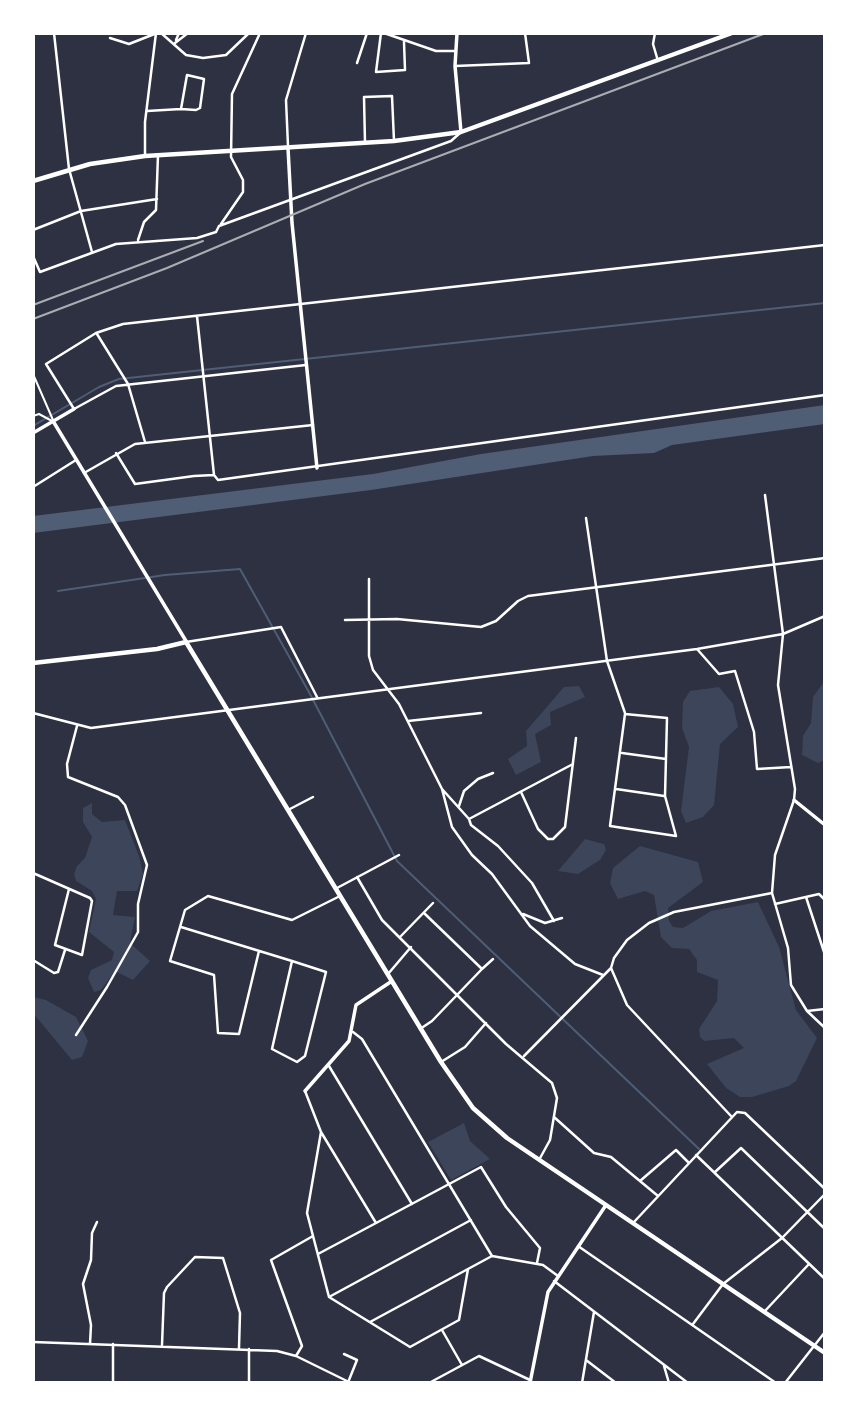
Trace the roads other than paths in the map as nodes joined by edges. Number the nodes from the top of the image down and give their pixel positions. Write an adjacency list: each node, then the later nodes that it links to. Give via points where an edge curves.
1 (54, 33): 30 (street)
2 (158, 33): 14 (street, via 129,44); 16 (street); 22 (street)
3 (179, 33): 16 (street)
4 (188, 33): 16 (street)
5 (249, 33): 16 (street, via 222,56 191,57)
6 (260, 33): 27 (street, via 232,94)
7 (306, 33): 26 (street, via 286,100)
8 (367, 33): 19 (street)
9 (383, 33): 15 (street); 15 (street, via 376,72 405,70)
10 (457, 33): 17 (street)
11 (525, 33): 20 (street, via 529,63)
12 (655, 33): 18 (street)
13 (732, 33): 18 (main road)
14 (110, 37)
15 (404, 42): 17 (street)
16 (175, 43)
17 (454, 51): 20 (street)
18 (658, 61): 23 (main road)
19 (357, 63)
20 (455, 66): 23 (street)
21 (181, 109): 21 (street, via 200,108 204,79 187,75); 22 (street)
22 (147, 111): 29 (street)
23 (461, 132): 24 (main road); 33 (street, via 451,141)
24 (394, 141): 25 (main road); 25 (street, via 392,96 364,97)
25 (365, 142): 26 (main road)
26 (288, 148): 27 (main road); 33 (street)
27 (231, 151): 28 (main road); 35 (street, via 243,192)
28 (158, 155): 29 (main road); 32 (street)
29 (145, 156): 30 (main road)
30 (69, 169): 31 (main road); 34 (street)
31 (33, 181)
32 (157, 200): 34 (street); 37 (street)
33 (290, 200): 35 (street); 41 (street)
34 (80, 211): 36 (street); 39 (street)
35 (219, 226): 37 (street, via 216,232 185,240)
36 (33, 230)
37 (138, 241): 39 (street)
38 (825, 245): 41 (street)
39 (92, 252): 40 (street, via 40,272)
40 (33, 256)
41 (300, 303): 42 (street); 44 (street)
42 (197, 316): 43 (street, via 123,324); 46 (street)
43 (96, 332): 47 (street); 49 (street, via 46,363)
44 (306, 365): 46 (street); 52 (street)
45 (33, 374): 51 (lane)
46 (204, 376): 47 (street); 54 (street)
47 (128, 384): 49 (street, via 104,391); 55 (street)
48 (825, 395): 58 (street)
49 (74, 409): 51 (street)
50 (33, 416): 51 (lane)
51 (53, 421): 53 (street); 57 (street)
52 (313, 425): 54 (street); 58 (street)
53 (33, 433)
54 (210, 435): 55 (street); 60 (street)
55 (145, 442): 56 (street)
56 (116, 453): 59 (street); 60 (street, via 135,484)
57 (76, 460): 59 (street); 61 (street)
58 (317, 468): 60 (street, via 218,480)
59 (84, 473): 72 (street)
60 (214, 475)
61 (33, 487)
62 (765, 495): 65 (street)
63 (586, 518): 67 (street)
64 (825, 558): 65 (street)
65 (774, 565): 67 (street); 71 (street)
66 (369, 579): 69 (street)
67 (596, 590): 69 (street, via 528,596 481,627); 74 (street)
68 (825, 616): 71 (street)
69 (371, 618): 70 (street); 76 (street, via 369,656)
70 (345, 620)
71 (783, 634): 73 (street); 88 (street, via 778,685)
72 (186, 642): 75 (main road); 77 (street, via 281,627); 78 (main road)
73 (697, 649): 74 (street); 88 (street, via 719,674 735,671 754,732 757,769)
74 (607, 661): 76 (street); 81 (street)
75 (33, 663)
76 (387, 689): 77 (street); 82 (street)
77 (317, 697): 78 (street)
78 (226, 708): 83 (street, via 91,728); 97 (main road)
79 (33, 713): 83 (street)
80 (481, 713): 82 (street)
81 (625, 714): 85 (street); 86 (street, via 667,718)
82 (408, 720): 90 (street)
83 (77, 726): 136 (street, via 68,777 118,797 147,865 138,904 138,932)
84 (576, 738): 87 (street)
85 (622, 752): 86 (street); 91 (street)
86 (666, 759): 93 (street)
87 (573, 764): 92 (street); 92 (street, via 565,827 553,839 538,829)
88 (791, 767): 95 (street)
89 (493, 773): 96 (street, via 464,792)
90 (442, 789): 96 (street); 112 (street, via 452,827)
91 (616, 789): 93 (street); 93 (street, via 610,826 676,836)
92 (521, 792): 98 (street)
93 (665, 796)
94 (313, 797): 97 (street)
95 (794, 800): 99 (street); 105 (street, via 778,840)
96 (459, 806): 98 (street)
97 (288, 810): 104 (main road)
98 (470, 819): 114 (street, via 532,883)
99 (825, 825)
100 (399, 855): 102 (street)
101 (33, 873): 103 (street)
102 (357, 877): 104 (street); 116 (street, via 382,920)
103 (69, 889): 118 (street, via 55,945); 118 (street, via 92,901 82,955)
104 (336, 889): 106 (main road)
105 (772, 893): 110 (street); 124 (street, via 661,916 627,940)
106 (340, 896): 115 (street, via 292,920 208,896 186,910); 126 (main road)
107 (806, 897): 108 (street, via 819,894); 110 (street); 120 (street)
108 (825, 900)
109 (433, 903): 111 (street)
110 (775, 904): 131 (street, via 788,948 791,985)
111 (424, 913): 116 (street); 125 (street)
112 (520, 913): 114 (street, via 545,923); 127 (street, via 575,964)
113 (562, 918): 114 (street)
114 (554, 921)
115 (180, 927): 119 (street); 119 (street, via 170,961 214,975 218,1033 239,1034)
116 (400, 937): 117 (street)
117 (411, 947): 126 (street); 129 (street)
118 (65, 950): 122 (street, via 58,972)
119 (259, 951): 123 (street)
120 (825, 955)
121 (493, 959): 125 (street)
122 (33, 960)
123 (292, 961): 123 (street, via 326,972 305,1056 297,1062 272,1049)
124 (611, 968): 127 (street); 141 (street, via 627,1005)
125 (482, 969): 129 (street)
126 (387, 975): 128 (main road)
127 (603, 975): 137 (street)
128 (391, 981): 134 (main road); 135 (street, via 356,1005)
129 (458, 995): 132 (street); 134 (street)
130 (825, 1009): 131 (street)
131 (807, 1012): 133 (street)
132 (486, 1024): 137 (street); 138 (street, via 465,1047)
133 (825, 1028)
134 (420, 1029): 138 (main road)
135 (353, 1032): 139 (street); 149 (street, via 362,1039)
136 (76, 1035)
137 (523, 1057): 142 (street, via 556,1090)
138 (441, 1062): 145 (main road, via 482,1117)
139 (329, 1066): 140 (street); 152 (street)
140 (305, 1091): 143 (street)
141 (732, 1116): 144 (street); 150 (street, via 745,1112)
142 (554, 1117): 145 (street, via 550,1140); 148 (street, via 594,1153 611,1157)
143 (321, 1132): 157 (street); 160 (street, via 307,1213)
144 (696, 1155): 146 (street); 147 (street)
145 (539, 1160): 153 (main road)
146 (689, 1163): 148 (street, via 676,1150); 151 (street)
147 (715, 1172): 154 (street, via 741,1148); 161 (street)
148 (640, 1181): 151 (street)
149 (449, 1184): 152 (street); 155 (street); 165 (street, via 481,1167 540,1248)
150 (825, 1192): 154 (street)
151 (658, 1196): 158 (street)
152 (412, 1204): 157 (street)
153 (606, 1205): 158 (main road); 162 (street)
154 (807, 1212): 159 (street); 161 (street)
155 (471, 1220): 164 (street); 172 (street)
156 (97, 1222): 180 (street, via 83,1284)
157 (376, 1224): 163 (street)
158 (632, 1224): 171 (main road)
159 (825, 1229)
160 (313, 1237): 163 (street); 188 (street, via 271,1260 302,1346)
161 (782, 1238): 166 (street); 171 (street)
162 (578, 1246): 168 (street); 176 (street)
163 (318, 1254): 172 (street)
164 (492, 1256): 165 (street); 167 (street)
165 (537, 1263): 168 (street)
166 (809, 1264): 169 (street); 174 (street)
167 (468, 1269): 175 (street); 177 (street, via 459,1320)
168 (558, 1276): 170 (street)
169 (825, 1279)
170 (554, 1281): 173 (street); 193 (street, via 545,1299)
171 (723, 1284): 174 (main road); 176 (street)
172 (329, 1297): 175 (street)
173 (594, 1312): 189 (street); 191 (street)
174 (764, 1312): 182 (main road)
175 (370, 1322): 177 (street, via 410,1347)
176 (692, 1325): 201 (street)
177 (443, 1330): 190 (street)
178 (825, 1332): 182 (street)
179 (33, 1342): 180 (street)
180 (90, 1344): 181 (street)
181 (113, 1344): 183 (street); 194 (street)
182 (813, 1345): 186 (main road); 202 (street)
183 (162, 1346): 184 (street); 184 (street, via 164,1293 195,1257 223,1258 240,1313)
184 (239, 1348): 185 (street)
185 (249, 1349): 188 (street); 195 (street)
186 (825, 1353)
187 (344, 1354): 192 (street, via 357,1360)
188 (296, 1356): 192 (street)
189 (586, 1360): 197 (street); 198 (street)
190 (462, 1365): 193 (street, via 479,1356); 196 (street)
191 (664, 1366): 199 (street); 200 (street)
192 (350, 1381)
193 (532, 1382)
194 (113, 1383)
195 (249, 1383)
196 (429, 1383)
197 (582, 1383)
198 (616, 1383)
199 (669, 1383)
200 (688, 1383)
201 (776, 1383)
202 (785, 1383)

